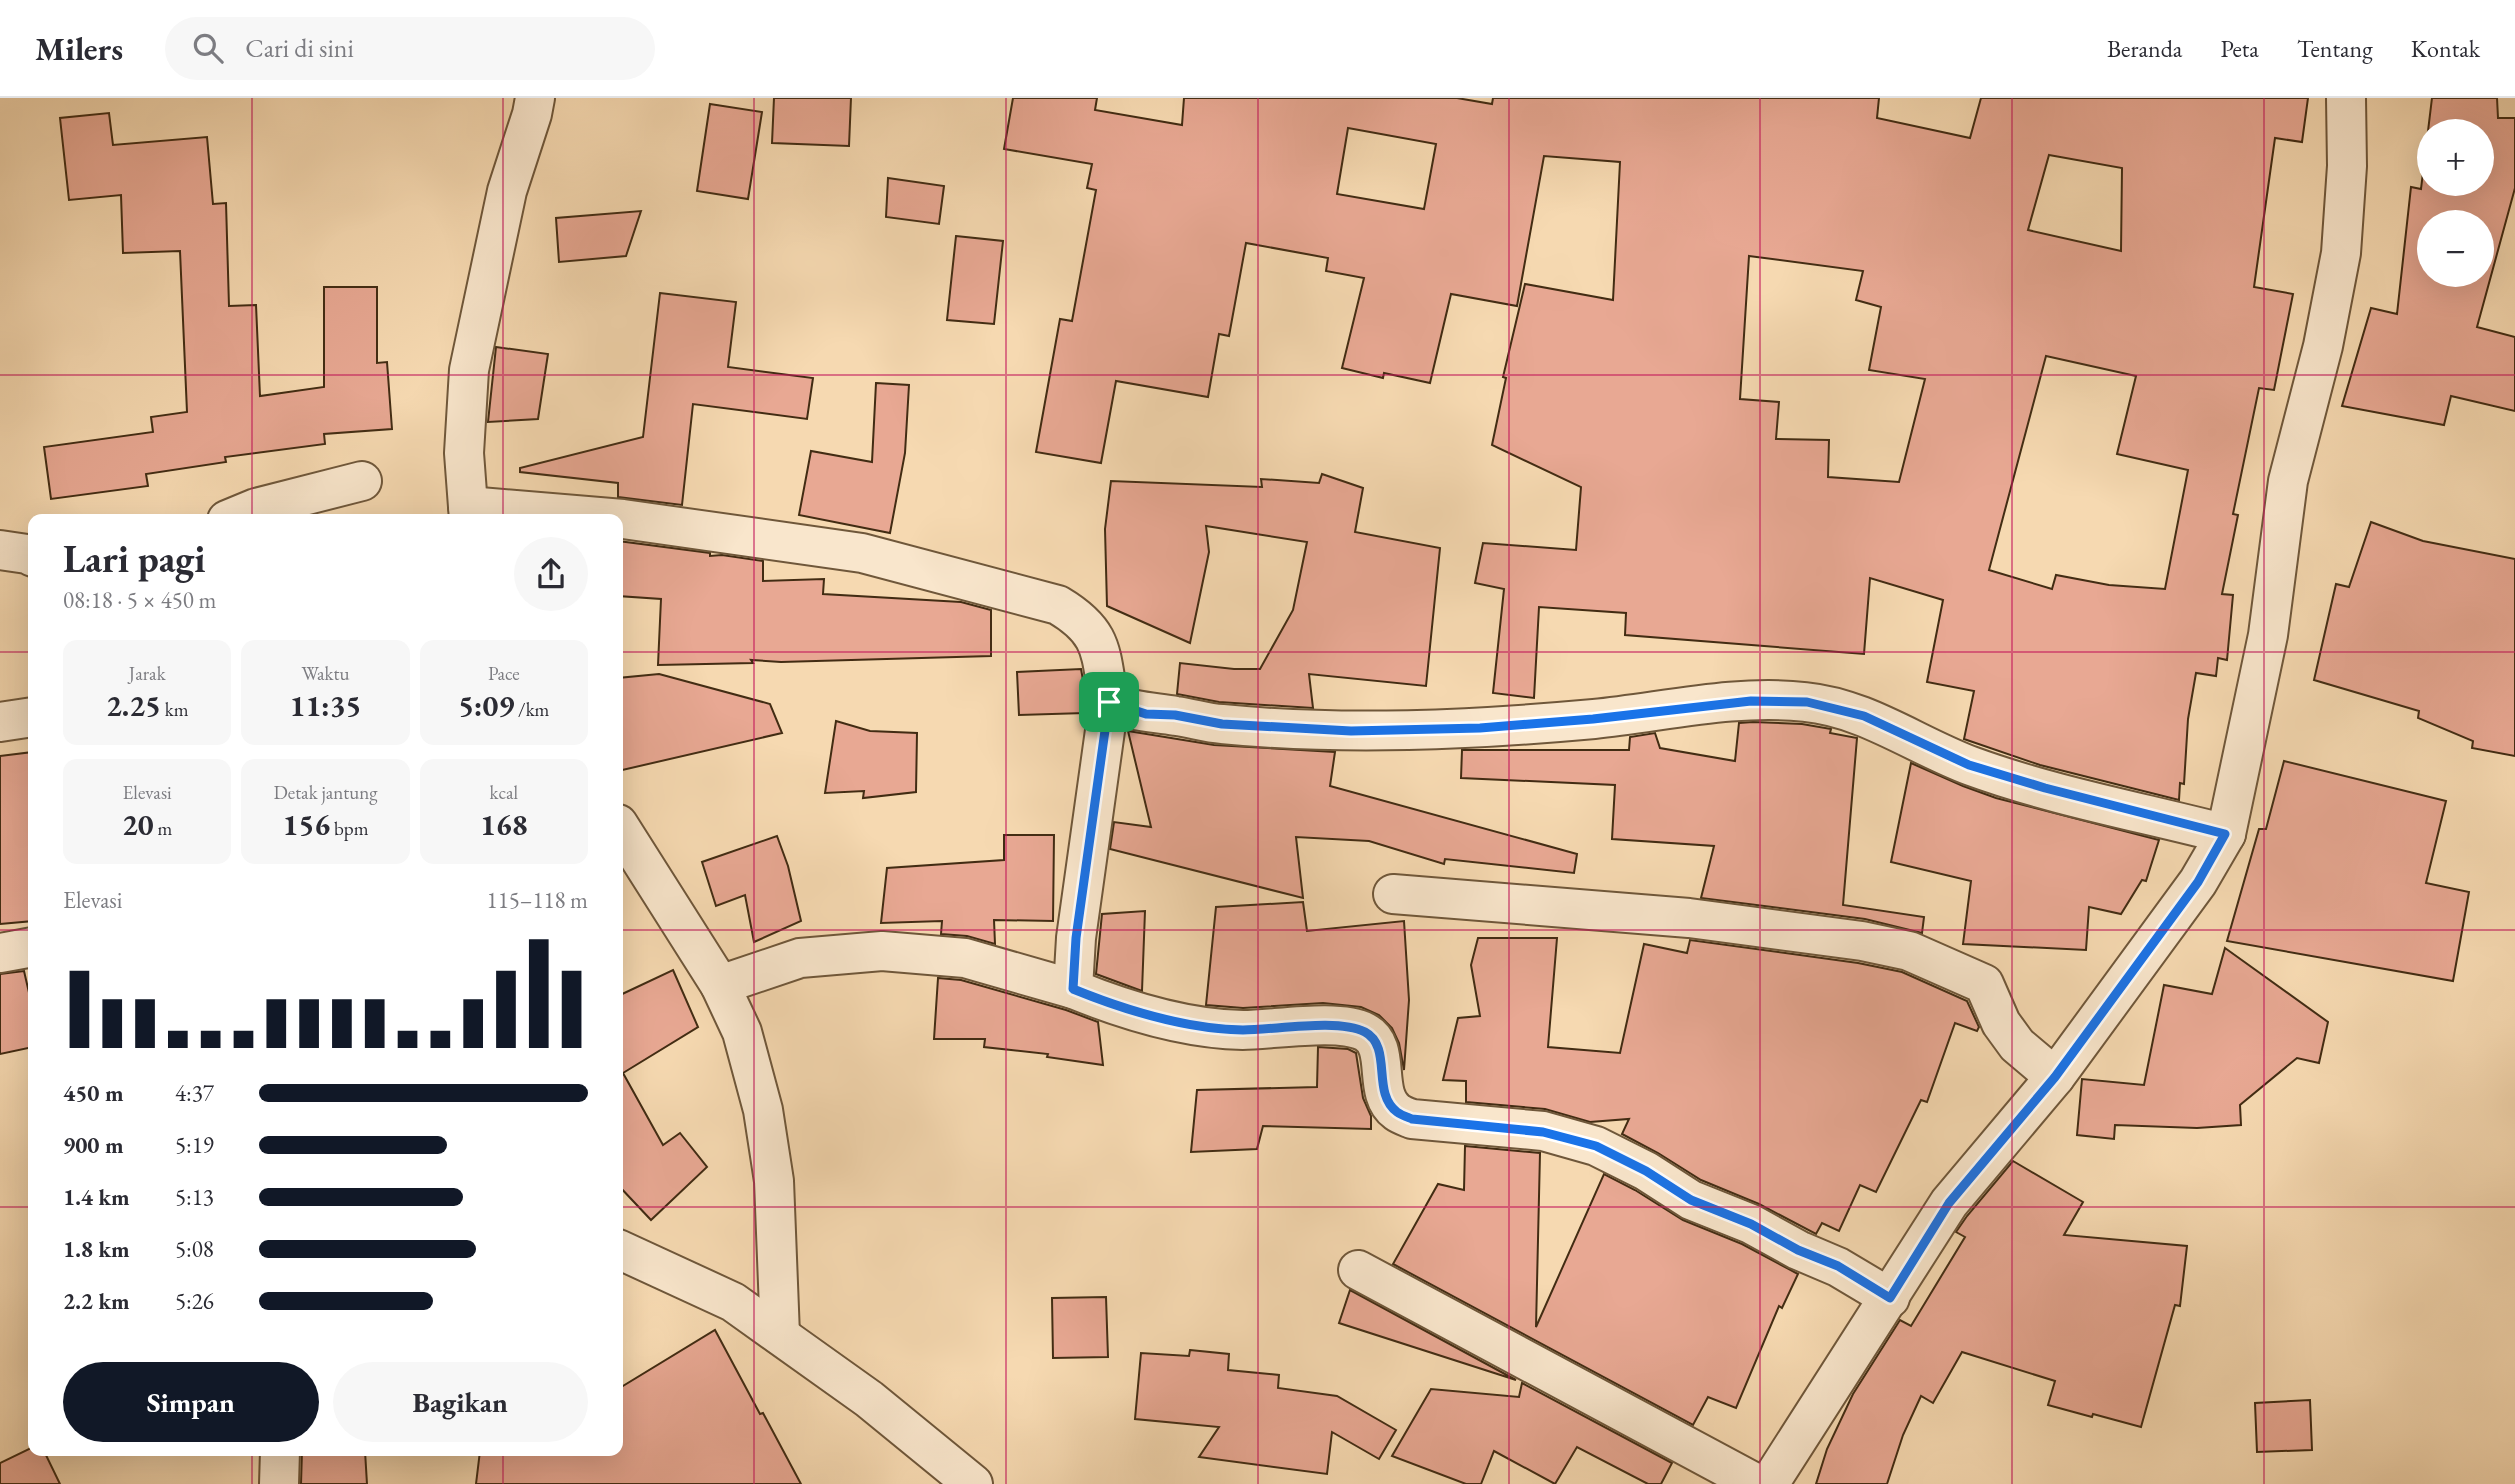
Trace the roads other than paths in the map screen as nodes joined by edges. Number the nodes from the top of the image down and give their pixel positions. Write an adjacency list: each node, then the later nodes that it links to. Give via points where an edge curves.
1 (535, 98): 4 (street, via 507,191 469,370 464,453)
2 (2346, 98): 14 (street, via 2341,253 2323,346 2288,481 2268,635)
3 (362, 481): 5 (street)
4 (468, 513): 6 (street)
5 (242, 514)
6 (494, 514)
7 (623, 519): 10 (street, via 862,553 1058,605 1080,618 1098,641)
8 (0, 550): 9 (street)
9 (28, 554)
10 (1109, 702): 14 (street, via 1146,714 1222,724 1351,731 1480,728 1751,701 1807,702 1864,716 1969,765); 19 (street)
11 (28, 718): 12 (street)
12 (0, 722)
13 (623, 832): 18 (street)
14 (2225, 834): 20 (street, via 2198,882)
15 (1393, 894): 20 (street, via 1689,918 1909,951 1984,984 2001,1023 2017,1045)
16 (28, 948): 17 (street)
17 (0, 953)
18 (720, 985): 19 (street, via 800,958 882,951 965,958); 24 (street, via 742,1032 763,1110 774,1181)
19 (1073, 989): 23 (street, via 1180,1024 1242,1030 1335,1026 1363,1031 1374,1038 1383,1090 1397,1112 1412,1119 1543,1132 1596,1146 1691,1200 1838,1266)
20 (2055, 1077): 23 (street, via 1949,1203)
21 (623, 1251): 24 (street, via 733,1302)
22 (1358, 1270): 28 (street)
23 (1890, 1298): 29 (street)
24 (780, 1335): 27 (street, via 869,1399)
25 (281, 1456): 26 (street)
26 (279, 1484)
27 (973, 1484)
28 (1757, 1484)
29 (1769, 1484)

